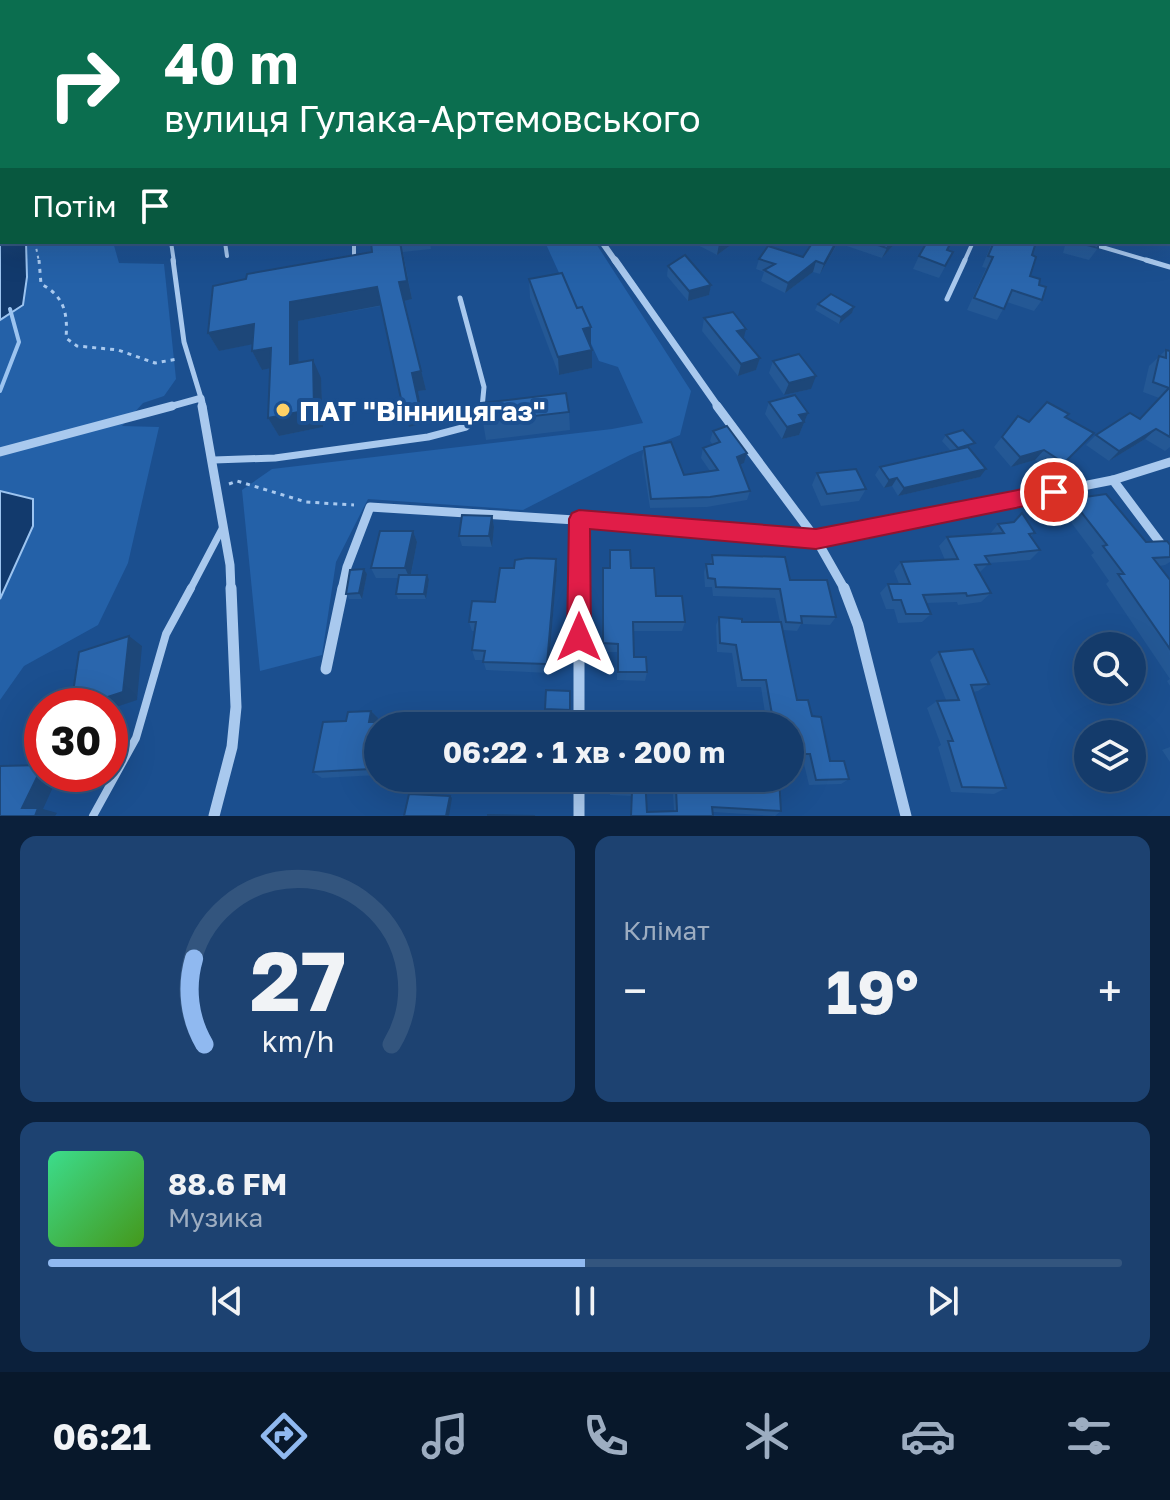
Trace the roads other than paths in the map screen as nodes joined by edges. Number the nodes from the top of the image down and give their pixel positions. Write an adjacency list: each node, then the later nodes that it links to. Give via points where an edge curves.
1 (171, 244): 12 (lane, via 189,357)
2 (225, 244): 7 (lane)
3 (354, 244): 8 (lane)
4 (603, 244): 19 (street)
5 (972, 244): 11 (lane)
6 (1092, 244): 9 (lane)
7 (227, 256)
8 (355, 263)
9 (1170, 267)
10 (460, 298): 14 (lane, via 484,387 482,412 466,427 275,458)
11 (947, 299)
12 (201, 398): 13 (street); 14 (street)
13 (0, 452)
14 (214, 460): 18 (street)
15 (1170, 462): 16 (street)
16 (1113, 480): 19 (street); 20 (street)
17 (579, 519): 19 (street); 21 (street, via 370,507 347,567); 22 (street)
18 (224, 525): 24 (lane, via 166,634 136,738); 25 (street, via 236,707)
19 (816, 539): 27 (street, via 858,625)
20 (1170, 556)
21 (326, 669)
22 (579, 712)
23 (579, 792): 26 (street)
24 (93, 816)
25 (214, 816)
26 (579, 816)
27 (906, 816)

